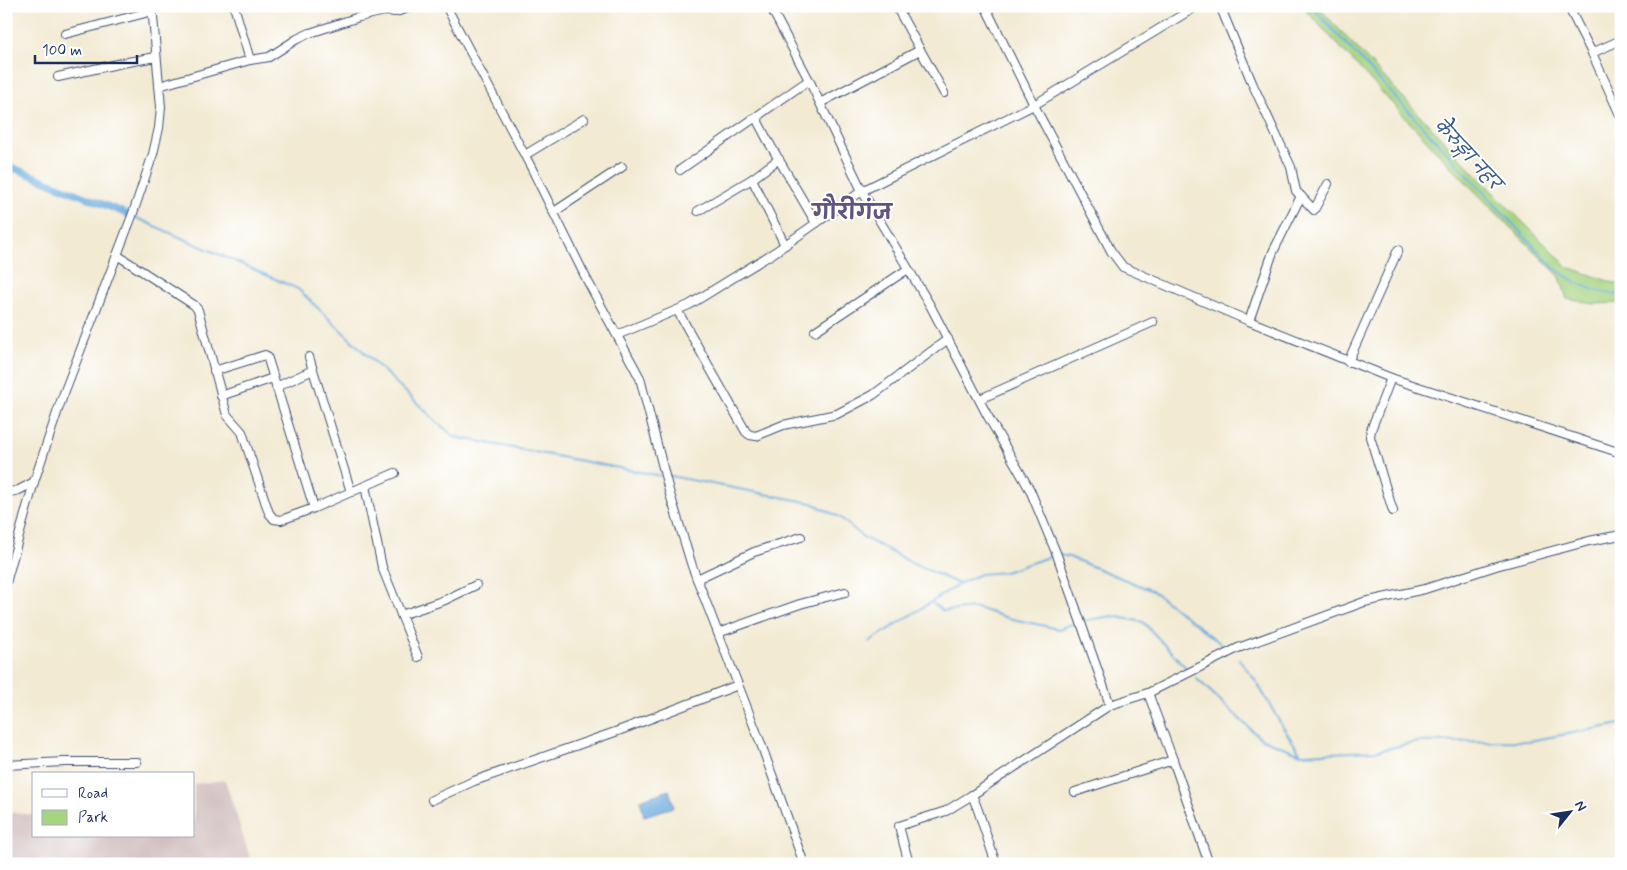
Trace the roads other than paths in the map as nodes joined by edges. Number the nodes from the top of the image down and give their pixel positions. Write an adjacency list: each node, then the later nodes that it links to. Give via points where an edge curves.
1 (234, 6): 16 (street)
2 (414, 6): 16 (street, via 359,17 310,33 269,57)
3 (446, 6): 26 (street)
4 (770, 6): 18 (street)
5 (896, 6): 13 (street)
6 (985, 6): 22 (street)
7 (1197, 6): 22 (street)
8 (1220, 6): 33 (street, via 1291,168)
9 (1568, 6): 14 (street)
10 (153, 9): 11 (street); 15 (street)
11 (65, 34)
12 (1621, 40): 14 (street)
13 (920, 50): 20 (street); 21 (street)
14 (1592, 53): 24 (street)
15 (156, 57): 17 (street); 19 (street)
16 (250, 60): 19 (street)
17 (58, 78)
18 (809, 80): 21 (street); 23 (street)
19 (159, 86): 39 (street, via 161,107 153,154)
20 (944, 93)
21 (820, 103): 32 (street)
22 (1034, 105): 32 (street); 42 (street, via 1123,267)
23 (759, 115): 27 (street, via 758,122); 29 (street)
24 (1621, 117)
25 (584, 119): 26 (street)
26 (525, 155): 35 (street)
27 (779, 159): 30 (street); 36 (street)
28 (622, 168): 35 (street)
29 (680, 170)
30 (752, 179): 34 (street); 37 (street)
31 (1328, 184): 33 (street, via 1314,210)
32 (862, 191): 36 (street); 40 (street)
33 (1300, 196): 42 (street, via 1273,252)
34 (698, 211)
35 (554, 212): 45 (street)
36 (816, 223): 37 (street)
37 (785, 245): 41 (street)
38 (1398, 250): 48 (street)
39 (117, 255): 50 (street, via 194,305); 58 (street)
40 (908, 269): 44 (street); 46 (street)
41 (677, 310): 45 (street); 46 (street, via 746,432 756,436 846,410 873,395)
42 (1249, 321): 48 (street)
43 (1153, 322): 55 (street)
44 (815, 331)
45 (617, 335): 66 (street, via 640,378 669,491)
46 (948, 339): 55 (street)
47 (309, 357): 49 (street)
48 (1348, 362): 52 (street)
49 (313, 370): 53 (street); 60 (street)
50 (214, 371): 51 (street, via 265,355); 54 (street)
51 (273, 378): 53 (street); 54 (street)
52 (1391, 378): 56 (street); 63 (street, via 1370,437)
53 (276, 388): 62 (street)
54 (221, 396): 62 (street, via 227,415 242,432 269,513 274,519 281,520)
55 (980, 399): 75 (street, via 1039,510)
56 (1621, 452)
57 (395, 473): 59 (street)
58 (34, 482): 61 (street); 67 (street)
59 (365, 486): 60 (street); 70 (street, via 382,567)
60 (351, 492): 62 (street)
61 (6, 494)
62 (314, 508)
63 (1393, 511)
64 (1621, 535): 74 (street, via 1364,602 1238,648)
65 (801, 537): 66 (street, via 754,552)
66 (697, 579): 71 (street)
67 (6, 584)
68 (476, 585): 70 (street)
69 (845, 592): 71 (street)
70 (401, 615): 72 (street)
71 (718, 633): 73 (street)
72 (418, 657)
73 (738, 685): 81 (street); 82 (street)
74 (1148, 693): 75 (street); 76 (street)
75 (1110, 705): 80 (street)
76 (1173, 760): 79 (street); 85 (street)
77 (137, 762): 78 (street)
78 (6, 765)
79 (1075, 792)
80 (972, 796): 83 (street, via 946,812 899,826); 84 (street)
81 (432, 800)
82 (804, 864)
83 (909, 864)
84 (996, 864)
85 (1209, 864)

